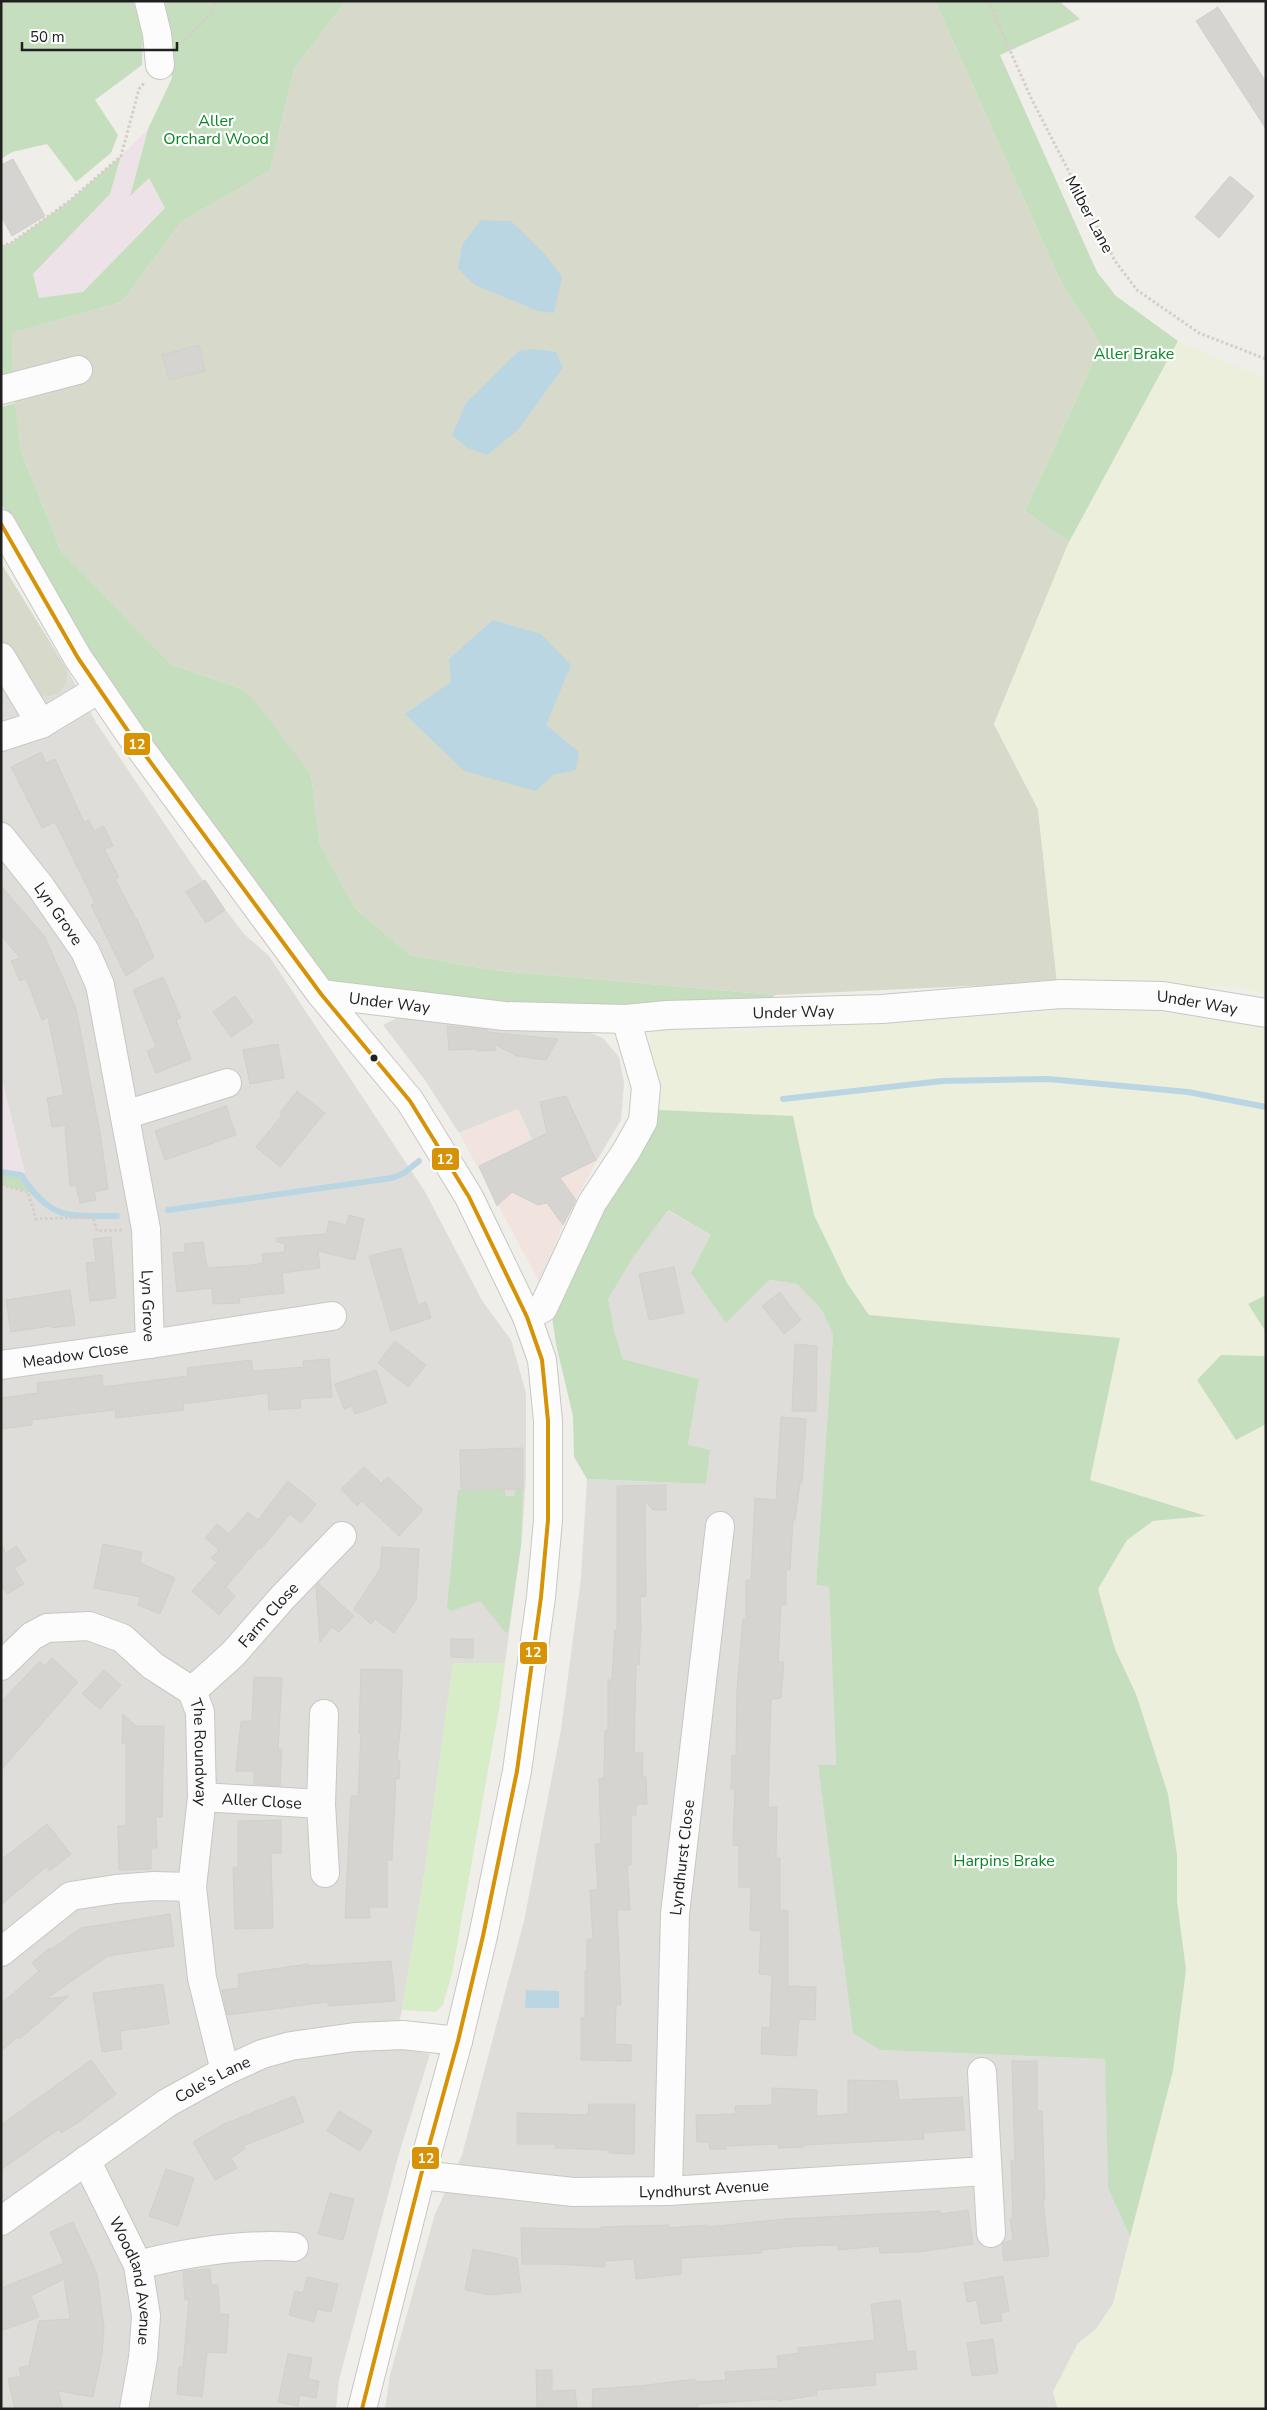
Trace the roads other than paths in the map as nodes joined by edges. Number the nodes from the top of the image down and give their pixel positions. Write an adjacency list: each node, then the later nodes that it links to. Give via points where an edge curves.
1 (149, 1): 2 (street)
2 (160, 65)
3 (78, 370): 4 (street)
4 (1, 390)
5 (1, 524): 7 (street)
6 (1, 657): 8 (street)
7 (99, 689): 8 (street); 11 (street)
8 (41, 724): 9 (street)
9 (1, 737)
10 (1, 838): 15 (street, Lyn Grove, via 40,886 85,951 100,985)
11 (321, 994): 13 (street, Under Way, via 504,1016); 17 (street, via 410,1101 469,1197)
12 (1266, 1013): 13 (street, Under Way, via 1163,996 1061,994 882,1009)
13 (626, 1019): 17 (street, via 646,1087 644,1121 592,1203 543,1308)
14 (227, 1083): 15 (street)
15 (126, 1115): 18 (street, Lyn Grove, via 146,1229)
16 (332, 1316): 18 (street, Lyn Grove)
17 (527, 1317): 30 (street, via 542,1360 546,1394 548,1520 541,1597 517,1771 484,1936)
18 (150, 1344): 19 (street, Meadow Close)
19 (1, 1365)
20 (720, 1526): 36 (street, Lyndhurst Close, via 675,1914)
21 (342, 1536): 23 (street, Farm Close, via 282,1597 233,1654)
22 (1, 1666): 23 (street, The Roundway, via 32,1636 47,1628 89,1626 122,1638 152,1666)
23 (192, 1691): 25 (street, The Roundway, via 200,1712)
24 (324, 1714): 26 (street, Aller Close)
25 (202, 1797): 26 (street, Aller Close); 28 (street, The Roundway)
26 (321, 1804): 27 (street, Aller Close)
27 (325, 1873)
28 (192, 1887): 29 (street, via 154,1886 71,1896); 31 (street, The Roundway, via 202,1978)
29 (1, 1952)
30 (458, 2040): 31 (street, Cole's Lane, via 403,2034 312,2043 262,2054); 35 (street)
31 (225, 2071): 33 (street, Cole's Lane, via 167,2103)
32 (982, 2072): 34 (street)
33 (86, 2160): 37 (street, Cole's Lane); 40 (street, Woodland Avenue)
34 (986, 2171): 36 (street, Lyndhurst Avenue); 38 (street)
35 (421, 2175): 36 (street, Lyndhurst Avenue, via 574,2192); 42 (street)
36 (668, 2191)
37 (1, 2221)
38 (991, 2233)
39 (294, 2247): 40 (street, via 267,2244 232,2247)
40 (138, 2265): 41 (street, Woodland Avenue, via 146,2316)
41 (134, 2409)
42 (362, 2409)

